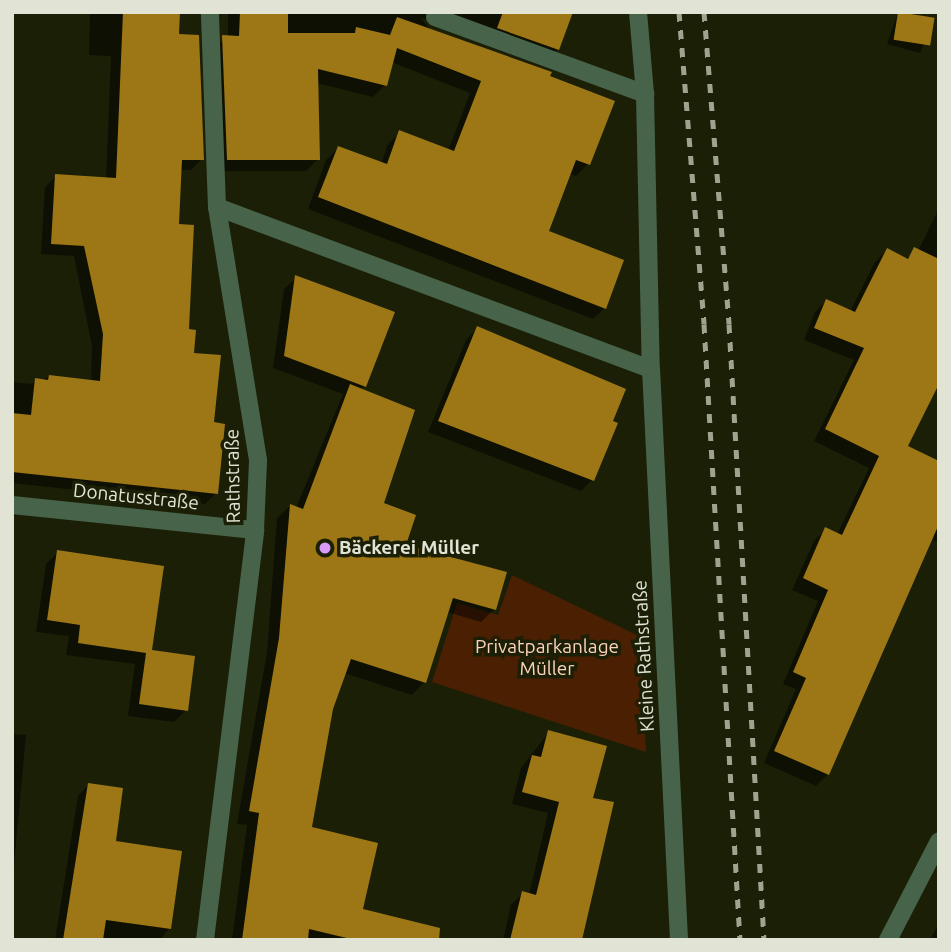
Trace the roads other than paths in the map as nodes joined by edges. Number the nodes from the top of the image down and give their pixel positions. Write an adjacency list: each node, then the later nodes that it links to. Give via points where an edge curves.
1 (210, 12): 5 (street, Rathstraße)
2 (638, 12): 4 (street, Kleine Rathstraße)
3 (435, 17): 4 (street)
4 (645, 94): 6 (street, Kleine Rathstraße)
5 (217, 207): 6 (street); 8 (street, Rathstraße, via 252,399 258,460)
6 (651, 369): 11 (street, Kleine Rathstraße)
7 (12, 505): 8 (street, Donatusstraße)
8 (255, 530): 10 (street, Rathstraße)
9 (939, 841): 12 (street)
10 (205, 940)
11 (679, 940)
12 (888, 940)

